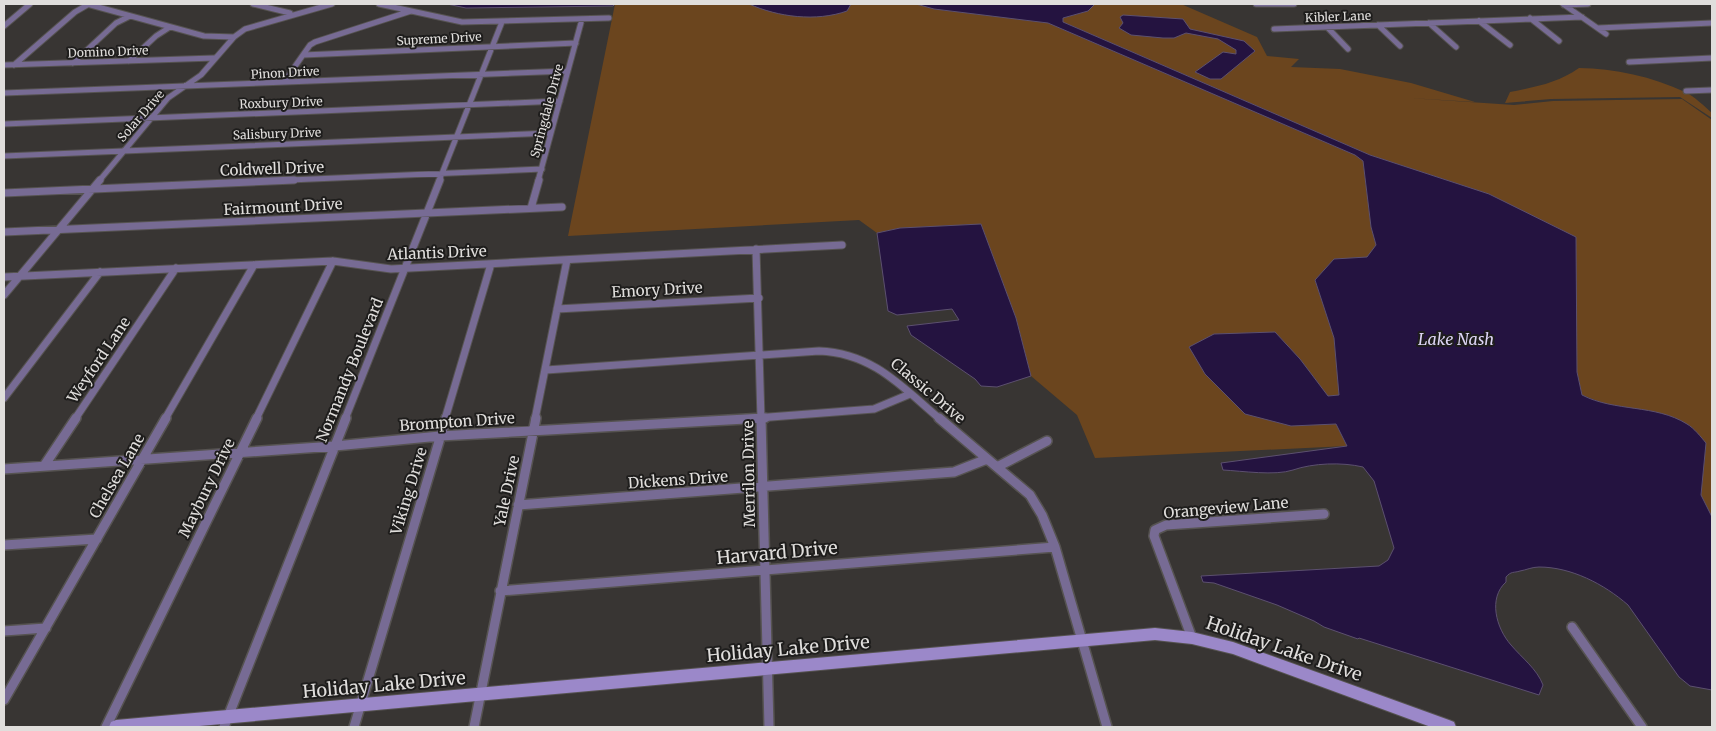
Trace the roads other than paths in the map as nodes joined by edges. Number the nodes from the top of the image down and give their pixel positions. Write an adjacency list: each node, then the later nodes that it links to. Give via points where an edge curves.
1 (30, 4): 23 (street)
2 (88, 4): 13 (street); 44 (street)
3 (253, 4): 12 (street)
4 (332, 4): 12 (street, Solar Drive)
5 (379, 4): 11 (street)
6 (1256, 4): 7 (street)
7 (1286, 4): 8 (street)
8 (1294, 4)
9 (1564, 4): 10 (street); 14 (street)
10 (1588, 4)
11 (412, 11): 19 (street, via 462,22); 37 (street, via 329,36 310,45)
12 (292, 14): 29 (street, Solar Drive, via 258,24)
13 (130, 16): 24 (street); 42 (street, via 116,23)
14 (1582, 17): 16 (street, Kibler Lane); 26 (street)
15 (609, 18): 17 (street)
16 (1530, 18): 18 (street, Kibler Lane); 30 (street)
17 (582, 19): 19 (street); 31 (street, Springdale Drive)
18 (1479, 21): 20 (street, Kibler Lane); 32 (street)
19 (502, 22): 33 (street, Normandy Boulevard)
20 (1429, 23): 22 (street, Kibler Lane); 35 (street)
21 (1712, 23): 26 (street)
22 (1378, 25): 25 (street, Kibler Lane); 34 (street)
23 (4, 26)
24 (170, 27): 29 (street, via 204,36); 40 (street)
25 (1327, 27): 27 (street, Kibler Lane); 36 (street)
26 (1598, 28): 28 (street)
27 (1274, 29)
28 (1606, 34)
29 (234, 37): 38 (street, Solar Drive)
30 (1560, 41)
31 (576, 43): 33 (street, Supreme Drive); 45 (street, Springdale Drive)
32 (1510, 45)
33 (492, 46): 37 (street, Supreme Drive); 46 (street, Normandy Boulevard)
34 (1400, 46)
35 (1456, 47)
36 (1348, 49)
37 (303, 55): 47 (street)
38 (214, 58): 40 (street, Domino Drive); 48 (street, Solar Drive, via 202,75)
39 (1712, 58): 41 (street)
40 (129, 61): 42 (street, Domino Drive)
41 (1629, 62)
42 (73, 63): 44 (street, Domino Drive)
43 (4, 65): 44 (street, Domino Drive)
44 (14, 65)
45 (568, 71): 46 (street, Pinon Drive); 52 (street, Springdale Drive)
46 (480, 75): 47 (street, Pinon Drive); 53 (street, Normandy Boulevard)
47 (284, 82): 48 (street, Pinon Drive)
48 (185, 86): 51 (street, Pinon Drive); 54 (street, Solar Drive, via 168,98)
49 (1712, 90): 50 (street)
50 (1686, 91)
51 (4, 93)
52 (560, 101): 53 (street, Roxbury Drive); 56 (street, Springdale Drive)
53 (468, 105): 54 (street, Roxbury Drive); 57 (street, Normandy Boulevard)
54 (152, 118): 55 (street, Roxbury Drive); 58 (street, Solar Drive)
55 (4, 124)
56 (551, 134): 57 (street, Salisbury Drive); 60 (street, Springdale Drive)
57 (455, 138): 58 (street, Salisbury Drive); 61 (street, Normandy Boulevard)
58 (124, 152): 59 (street, Salisbury Drive); 62 (street, Solar Drive)
59 (4, 156)
60 (542, 169): 61 (street, Coldwell Drive); 65 (street, Springdale Drive)
61 (441, 174): 62 (street, Coldwell Drive); 66 (street, Normandy Boulevard)
62 (92, 189): 63 (street, Coldwell Drive); 67 (street, Solar Drive)
63 (4, 193)
64 (562, 207): 65 (street, Fairmount Drive)
65 (531, 208): 66 (street, Fairmount Drive)
66 (426, 213): 67 (street, Fairmount Drive); 76 (street, Normandy Boulevard)
67 (57, 230): 68 (street, Fairmount Drive); 78 (street, Solar Drive)
68 (4, 232)
69 (842, 245): 70 (street, Atlantis Drive)
70 (756, 250): 71 (street, Atlantis Drive); 81 (street, Merrilon Drive)
71 (567, 260): 73 (street, Atlantis Drive); 82 (street, Yale Drive)
72 (332, 261): 74 (street, Atlantis Drive); 76 (street, Atlantis Drive); 92 (street, Maybury Drive)
73 (491, 264): 76 (street, Atlantis Drive); 89 (street, Viking Drive)
74 (254, 265): 75 (street, Atlantis Drive); 94 (street, Chelsea Lane)
75 (176, 268): 77 (street, Atlantis Drive); 95 (street, Weyford Lane)
76 (406, 268): 91 (street, Normandy Boulevard)
77 (100, 272): 78 (street, Atlantis Drive); 86 (street)
78 (20, 276): 79 (street, Atlantis Drive); 80 (street, Solar Drive)
79 (4, 277)
80 (4, 296)
81 (759, 298): 82 (street, Emory Drive); 83 (street, Merrilon Drive)
82 (557, 309): 84 (street, Yale Drive)
83 (760, 355): 84 (street, Classic Drive); 85 (street, Classic Drive, via 840,351 880,368); 87 (street, Merrilon Drive)
84 (546, 370): 88 (street, Yale Drive)
85 (910, 394): 87 (street, Brompton Drive, via 874,410); 93 (street, Classic Drive)
86 (4, 398)
87 (762, 418): 88 (street, Brompton Drive); 98 (street, Merrilon Drive)
88 (534, 430): 89 (street, Brompton Drive); 99 (street, Yale Drive)
89 (440, 436): 91 (street, Brompton Drive); 114 (street, Viking Drive)
90 (1047, 441): 96 (street)
91 (335, 446): 92 (street, Brompton Drive); 115 (street, Normandy Boulevard)
92 (239, 453): 94 (street, Brompton Drive); 116 (street, Maybury Drive)
93 (987, 459): 96 (street, Classic Drive); 98 (street, Dickens Drive, via 954,472)
94 (143, 460): 95 (street, Brompton Drive); 101 (street, Chelsea Lane)
95 (44, 466): 97 (street, Brompton Drive)
96 (997, 467): 103 (street, Classic Drive, via 1030,495)
97 (4, 469)
98 (763, 487): 99 (street, Dickens Drive); 104 (street, Merrilon Drive)
99 (518, 505): 105 (street, Yale Drive)
100 (1324, 514): 109 (street, Orangeview Lane, via 1166,525 1156,530 1154,536)
101 (97, 539): 102 (street); 107 (street, Chelsea Lane)
102 (4, 545)
103 (1055, 547): 104 (street, Harvard Drive); 110 (street, Classic Drive)
104 (764, 570): 105 (street, Harvard Drive); 111 (street, Merrilon Drive)
105 (500, 592): 112 (street, Yale Drive)
106 (1572, 627): 123 (street)
107 (46, 628): 108 (street); 113 (street, Chelsea Lane)
108 (4, 631)
109 (1192, 638): 110 (street, Holiday Lake Drive, via 1155,634); 122 (street, Holiday Lake Drive, via 1233,648)
110 (1082, 642): 111 (street, Holiday Lake Drive); 121 (street, Classic Drive)
111 (767, 670): 112 (street, Holiday Lake Drive); 120 (street, Merrilon Drive)
112 (481, 695): 114 (street, Holiday Lake Drive); 119 (street, Yale Drive)
113 (4, 700)
114 (360, 706): 115 (street, Holiday Lake Drive); 118 (street, Viking Drive)
115 (226, 722): 117 (street, Holiday Lake Drive)
116 (106, 727)
117 (116, 727)
118 (354, 727)
119 (474, 727)
120 (769, 727)
121 (1107, 727)
122 (1449, 727)
123 (1642, 727)

